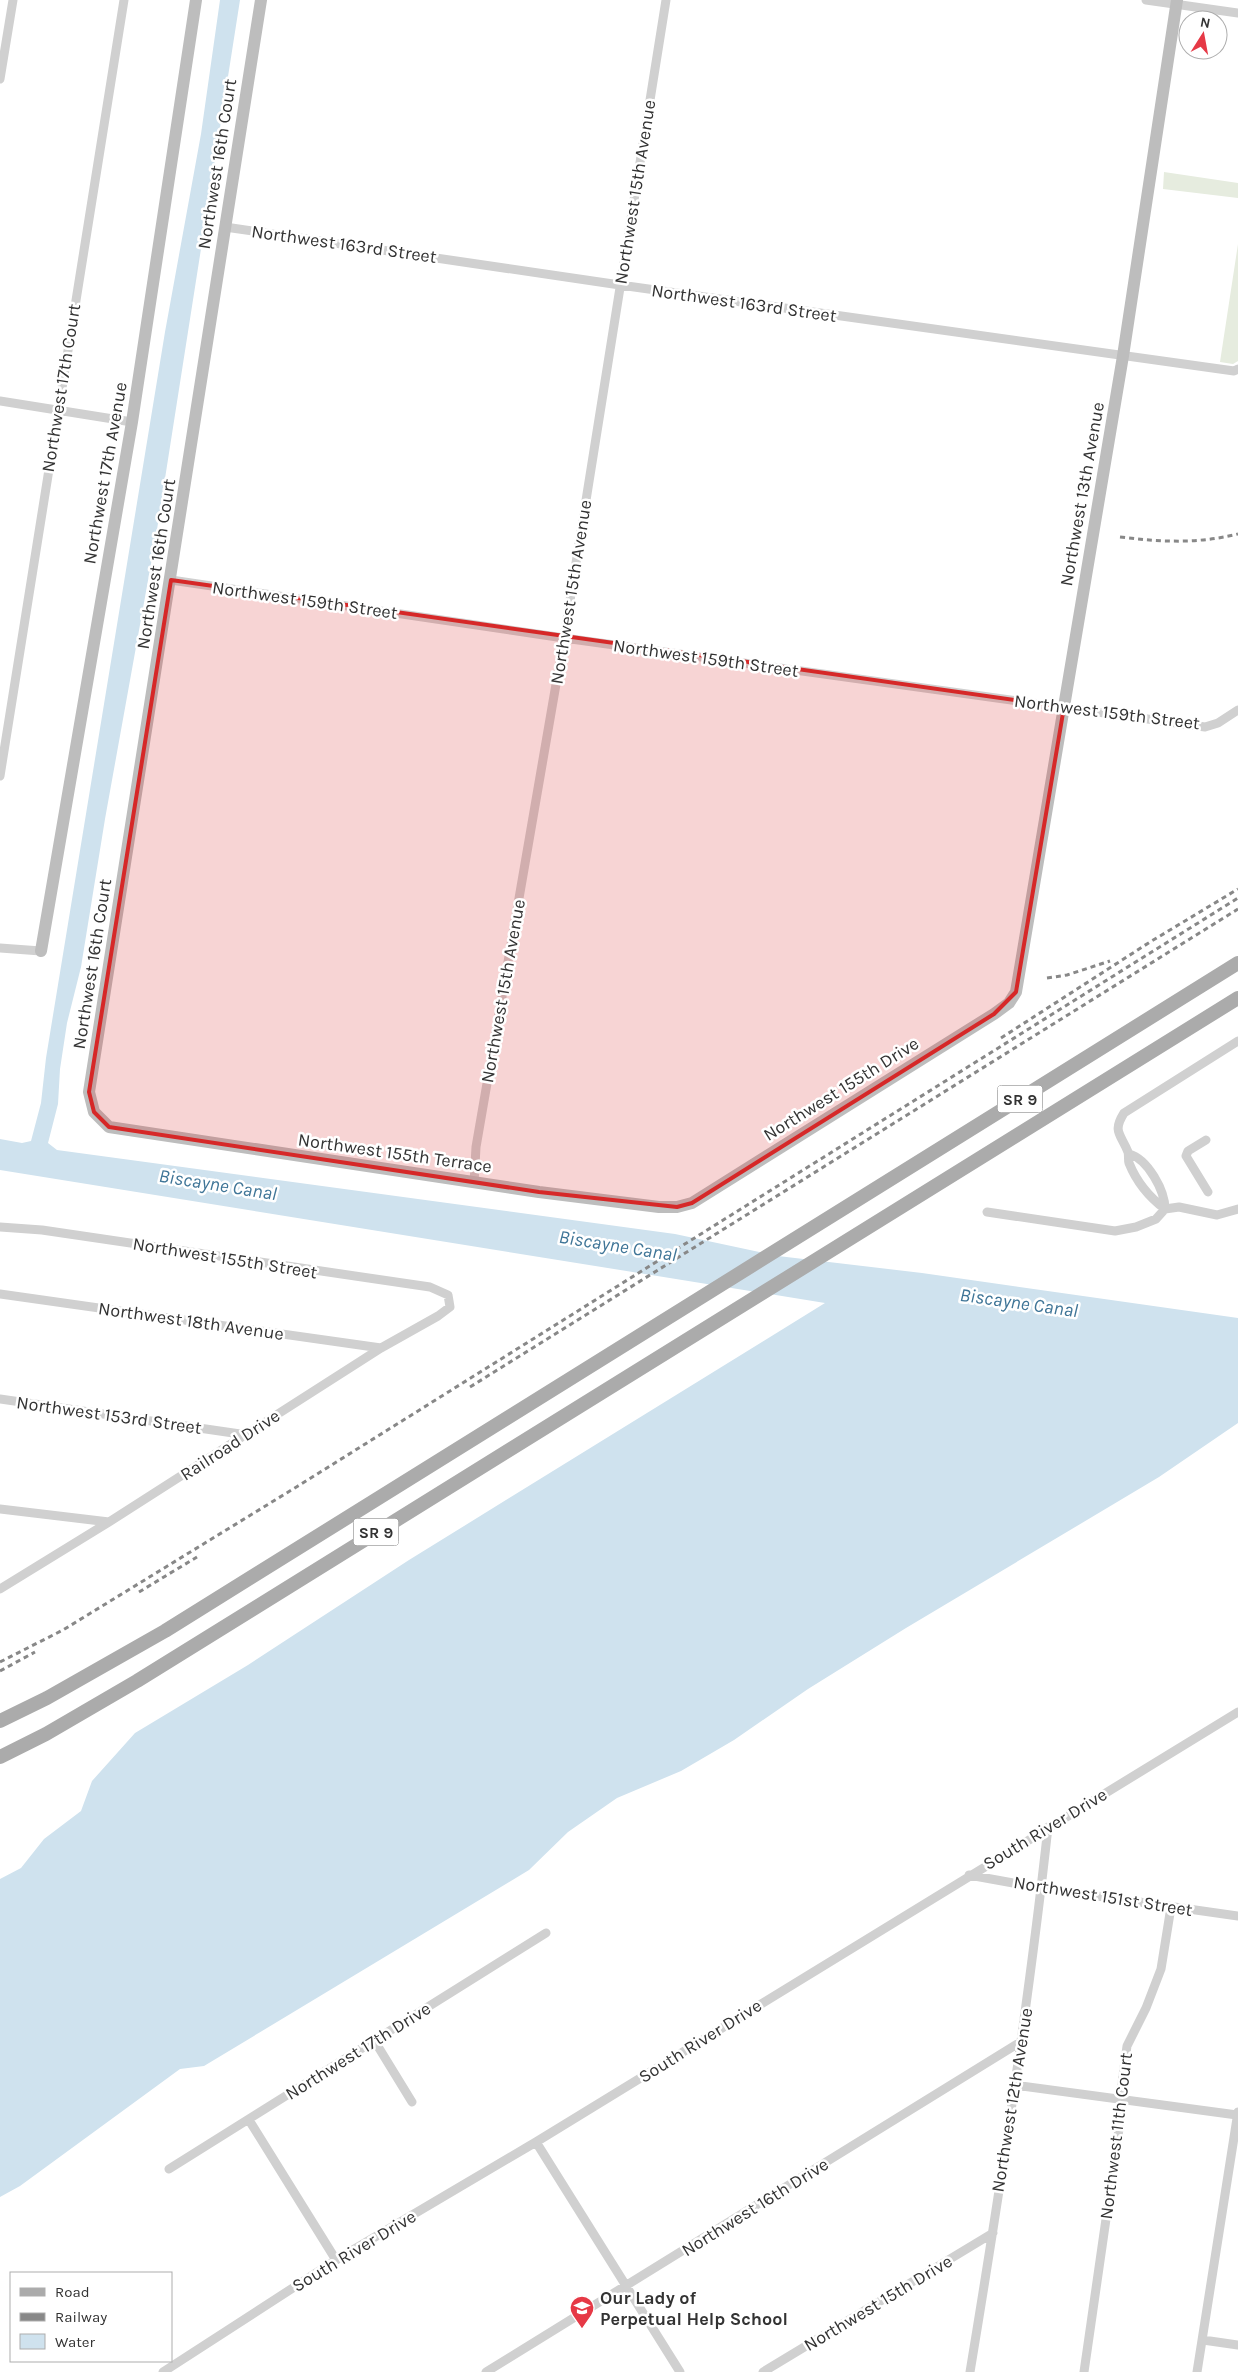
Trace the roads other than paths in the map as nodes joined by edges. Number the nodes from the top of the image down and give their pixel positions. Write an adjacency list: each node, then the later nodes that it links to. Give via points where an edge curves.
1 (13, 0): 9 (street)
2 (124, 0): 15 (street, Northwest 17th Court)
3 (196, 0): 16 (street, Northwest 17th Avenue)
4 (261, 0): 10 (street, Northwest 16th Court)
5 (666, 0): 11 (street, Northwest 15th Avenue)
6 (1146, 0): 7 (street)
7 (1177, 2): 8 (street); 12 (street, Northwest 13th Avenue)
8 (1238, 13)
9 (0, 79)
10 (225, 227): 11 (street, Northwest 163rd Street); 17 (street, Northwest 16th Court)
11 (620, 286): 12 (street, Northwest 163rd Street); 18 (street, Northwest 15th Avenue)
12 (1123, 356): 13 (street, Northwest 163rd Street); 19 (street, Northwest 13th Avenue)
13 (1236, 370)
14 (0, 400): 15 (street)
15 (57, 410): 16 (street); 21 (street, Northwest 17th Court)
16 (132, 422): 23 (street, Northwest 17th Avenue)
17 (171, 580): 18 (street, Northwest 159th Street); 28 (street, Northwest 16th Court, via 89,1092 94,1112)
18 (564, 638): 19 (street, Northwest 159th Street); 31 (street, Northwest 15th Avenue, via 476,1147)
19 (1064, 707): 20 (street, Northwest 159th Street, via 1204,727 1218,723); 25 (street, Northwest 13th Avenue)
20 (1238, 710)
21 (0, 776)
22 (0, 948): 23 (street)
23 (40, 952)
24 (1238, 963): 47 (main road, SR 9, via 165,1631)
25 (1016, 992): 33 (street, Northwest 155th Drive, via 1009,1003 994,1014 692,1203)
26 (1238, 998): 48 (main road, SR 9, via 137,1681 46,1734)
27 (1238, 1041): 30 (street, via 1124,1113 1118,1122 1117,1132)
28 (109, 1127): 31 (street, Northwest 155th Terrace)
29 (1206, 1140): 32 (street, via 1188,1151 1186,1156)
30 (1129, 1154): 35 (street, via 1128,1162 1145,1193); 35 (street, via 1138,1156 1148,1169 1165,1197)
31 (474, 1183): 33 (street, Northwest 155th Terrace)
32 (1208, 1192)
33 (677, 1207)
34 (1238, 1208): 35 (street, via 1217,1215 1179,1207)
35 (1165, 1209): 36 (street, via 1156,1218 1136,1227 1115,1231)
36 (988, 1212)
37 (0, 1227): 39 (street, Northwest 155th Street, via 42,1230 430,1287)
38 (0, 1294): 40 (street, Northwest 18th Avenue)
39 (448, 1295): 40 (street, Railroad Drive, via 450,1307)
40 (381, 1348): 42 (street, Railroad Drive)
41 (0, 1399): 42 (street, Northwest 153rd Street)
42 (247, 1435): 44 (street, Railroad Drive)
43 (0, 1509): 44 (street)
44 (109, 1522): 45 (street, Railroad Drive)
45 (0, 1590)
46 (1238, 1712): 49 (street, South River Drive)
47 (0, 1721)
48 (0, 1756)
49 (1048, 1827): 50 (street, South River Drive); 51 (street, Northwest 12th Avenue)
50 (969, 1875): 51 (street, Northwest 151st Street); 62 (street, South River Drive)
51 (1041, 1888): 52 (street, Northwest 151st Street); 56 (street, Northwest 12th Avenue)
52 (1171, 1907): 53 (street, Northwest 151st Street); 58 (street, Northwest 11th Court, via 1161,1969 1126,2046)
53 (1238, 1916)
54 (546, 1933): 55 (street, Northwest 17th Drive)
55 (374, 2040): 59 (street); 61 (street, Northwest 17th Drive)
56 (1022, 2041): 57 (street, Northwest 12th Avenue); 66 (street, Northwest 16th Drive)
57 (1014, 2085): 58 (street); 64 (street, Northwest 12th Avenue)
58 (1123, 2101): 60 (street); 74 (street, Northwest 11th Court)
59 (412, 2102)
60 (1238, 2114): 67 (street)
61 (249, 2120): 63 (street, Northwest 17th Drive); 65 (street)
62 (536, 2142): 65 (street, South River Drive); 66 (street)
63 (169, 2169)
64 (993, 2233): 72 (street, Northwest 15th Drive); 73 (street, Northwest 12th Avenue)
65 (336, 2260): 69 (street, South River Drive)
66 (626, 2287): 70 (street, Northwest 16th Drive); 71 (street)
67 (1203, 2340): 68 (street); 75 (street)
68 (1238, 2345)
69 (163, 2372)
70 (486, 2372)
71 (680, 2372)
72 (763, 2372)
73 (970, 2372)
74 (1084, 2372)
75 (1197, 2372)

